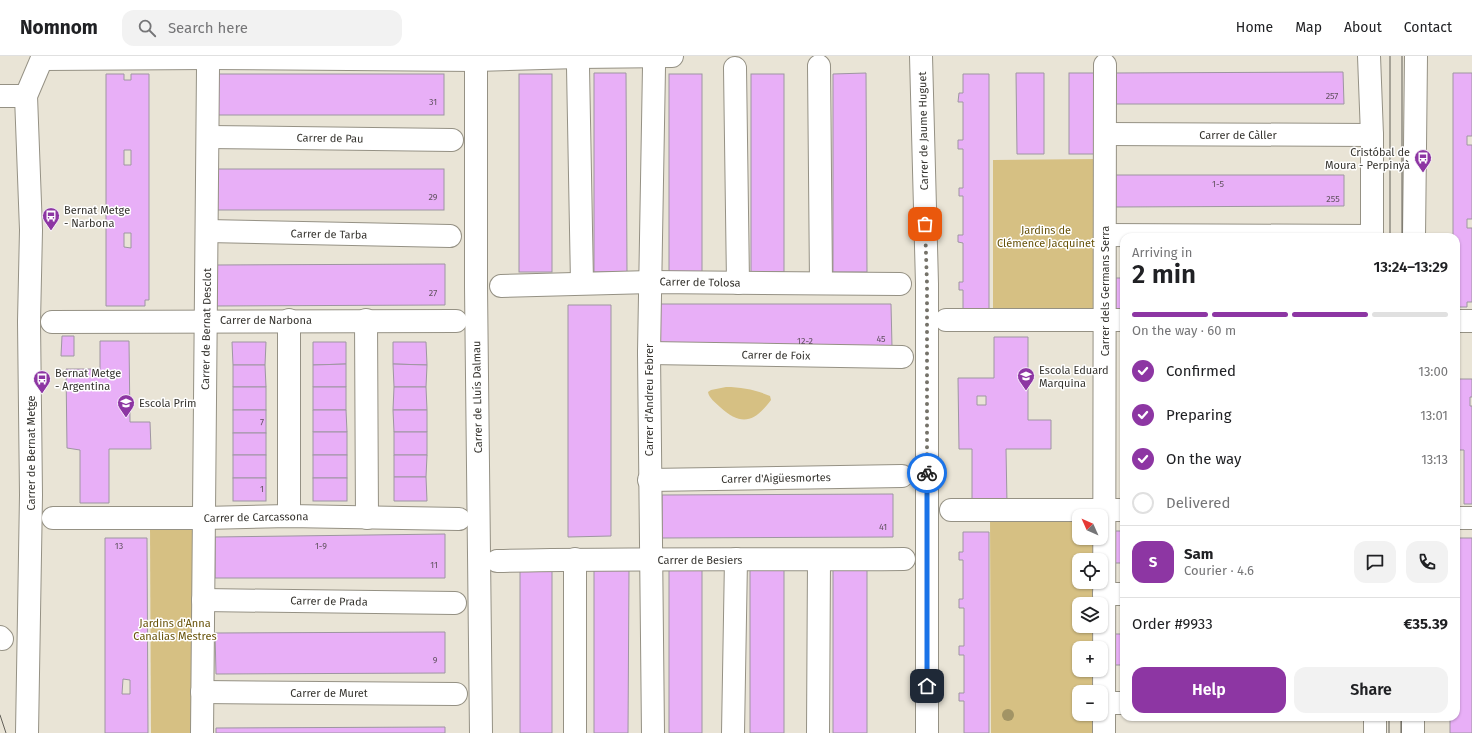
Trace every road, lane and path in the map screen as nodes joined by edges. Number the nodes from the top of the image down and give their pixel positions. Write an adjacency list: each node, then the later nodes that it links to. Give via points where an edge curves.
1 (921, 56): 73 (street, Carrer de Jaume Huguet, via 927,284)
2 (1370, 56): 15 (street)
3 (1416, 56): 20 (street)
4 (43, 57): 5 (street); 13 (street, Carrer de Bernat Metge)
5 (476, 60): 6 (street, via 578,57); 68 (street, Carrer de Lluís Dalmau)
6 (663, 61): 24 (street, Carrer d'Andreu Febrer)
7 (819, 66): 27 (street)
8 (1105, 66): 14 (street, Carrer dels Germans Serra)
9 (578, 67): 25 (street)
10 (208, 68): 16 (street, Carrer de Bernat Desclot)
11 (735, 68): 26 (street)
12 (0, 96): 13 (street)
13 (26, 96): 66 (street, Carrer de Bernat Metge, via 31,230 31,482)
14 (1105, 134): 15 (street, Carrer de Càller); 21 (street, Carrer dels Germans Serra)
15 (1372, 135): 19 (street)
16 (208, 137): 17 (street, Carrer de Pau); 18 (street, Carrer de Bernat Desclot)
17 (452, 140)
18 (207, 231): 23 (street, Carrer de Tarba); 34 (street, Carrer de Bernat Desclot)
19 (1372, 233)
20 (1414, 233)
21 (1105, 235): 22 (street); 33 (street, Carrer dels Germans Serra)
22 (1120, 235)
23 (450, 236)
24 (651, 282): 25 (street, Carrer de Tolosa); 26 (street, Carrer de Tolosa); 39 (street, Carrer d'Andreu Febrer)
25 (582, 283): 29 (street, Carrer de Tolosa)
26 (738, 283): 27 (street, Carrer de Tolosa)
27 (821, 283): 28 (street, Carrer de Tolosa)
28 (900, 284)
29 (501, 286)
30 (289, 320): 31 (street, Carrer de Narbona); 34 (street, Carrer de Narbona); 45 (street)
31 (366, 320): 35 (street, Carrer de Narbona); 48 (street)
32 (946, 320): 33 (street)
33 (1114, 320): 44 (street, Carrer dels Germans Serra)
34 (206, 321): 38 (street, Carrer de Narbona); 47 (street, Carrer de Bernat Desclot)
35 (456, 321)
36 (1460, 321): 37 (street)
37 (1472, 321)
38 (52, 322)
39 (649, 353): 40 (street, Carrer de Foix); 42 (street, Carrer d'Andreu Febrer)
40 (902, 357)
41 (902, 476): 42 (street, Carrer d'Aigüesmortes)
42 (649, 480): 54 (street, Carrer d'Andreu Febrer)
43 (951, 510): 44 (street)
44 (1114, 510): 58 (street, Carrer dels Germans Serra)
45 (289, 516): 47 (street, Carrer de Carcassona); 48 (street, Carrer de Carcassona)
46 (53, 518): 47 (street, Carrer de Carcassona)
47 (204, 518): 59 (street, Carrer de Bernat Desclot)
48 (367, 518): 51 (street, Carrer de Carcassona)
49 (1460, 518): 50 (street)
50 (1472, 518)
51 (459, 519)
52 (575, 559): 54 (street, Carrer de Besiers); 57 (street, Carrer de Besiers); 69 (street)
53 (904, 559): 56 (street, Carrer de Besiers)
54 (652, 560): 55 (street, Carrer de Besiers); 70 (street, Carrer d'Andreu Febrer)
55 (736, 560): 56 (street, Carrer de Besiers); 71 (street)
56 (819, 560): 72 (street)
57 (497, 561)
58 (1114, 594): 63 (street, Carrer dels Germans Serra)
59 (203, 600): 60 (street, Carrer de Prada); 61 (street, Carrer de Bernat Desclot)
60 (456, 603)
61 (202, 692): 62 (street, Carrer de Muret); 67 (street, Carrer de Bernat Desclot)
62 (456, 694)
63 (1114, 703): 74 (street, Carrer dels Germans Serra)
64 (1375, 721): 75 (street)
65 (1413, 721): 76 (street)
66 (27, 733)
67 (202, 733)
68 (481, 733)
69 (575, 733)
70 (653, 733)
71 (733, 733)
72 (818, 733)
73 (927, 733)
74 (1104, 733)
75 (1375, 733)
76 (1413, 733)

